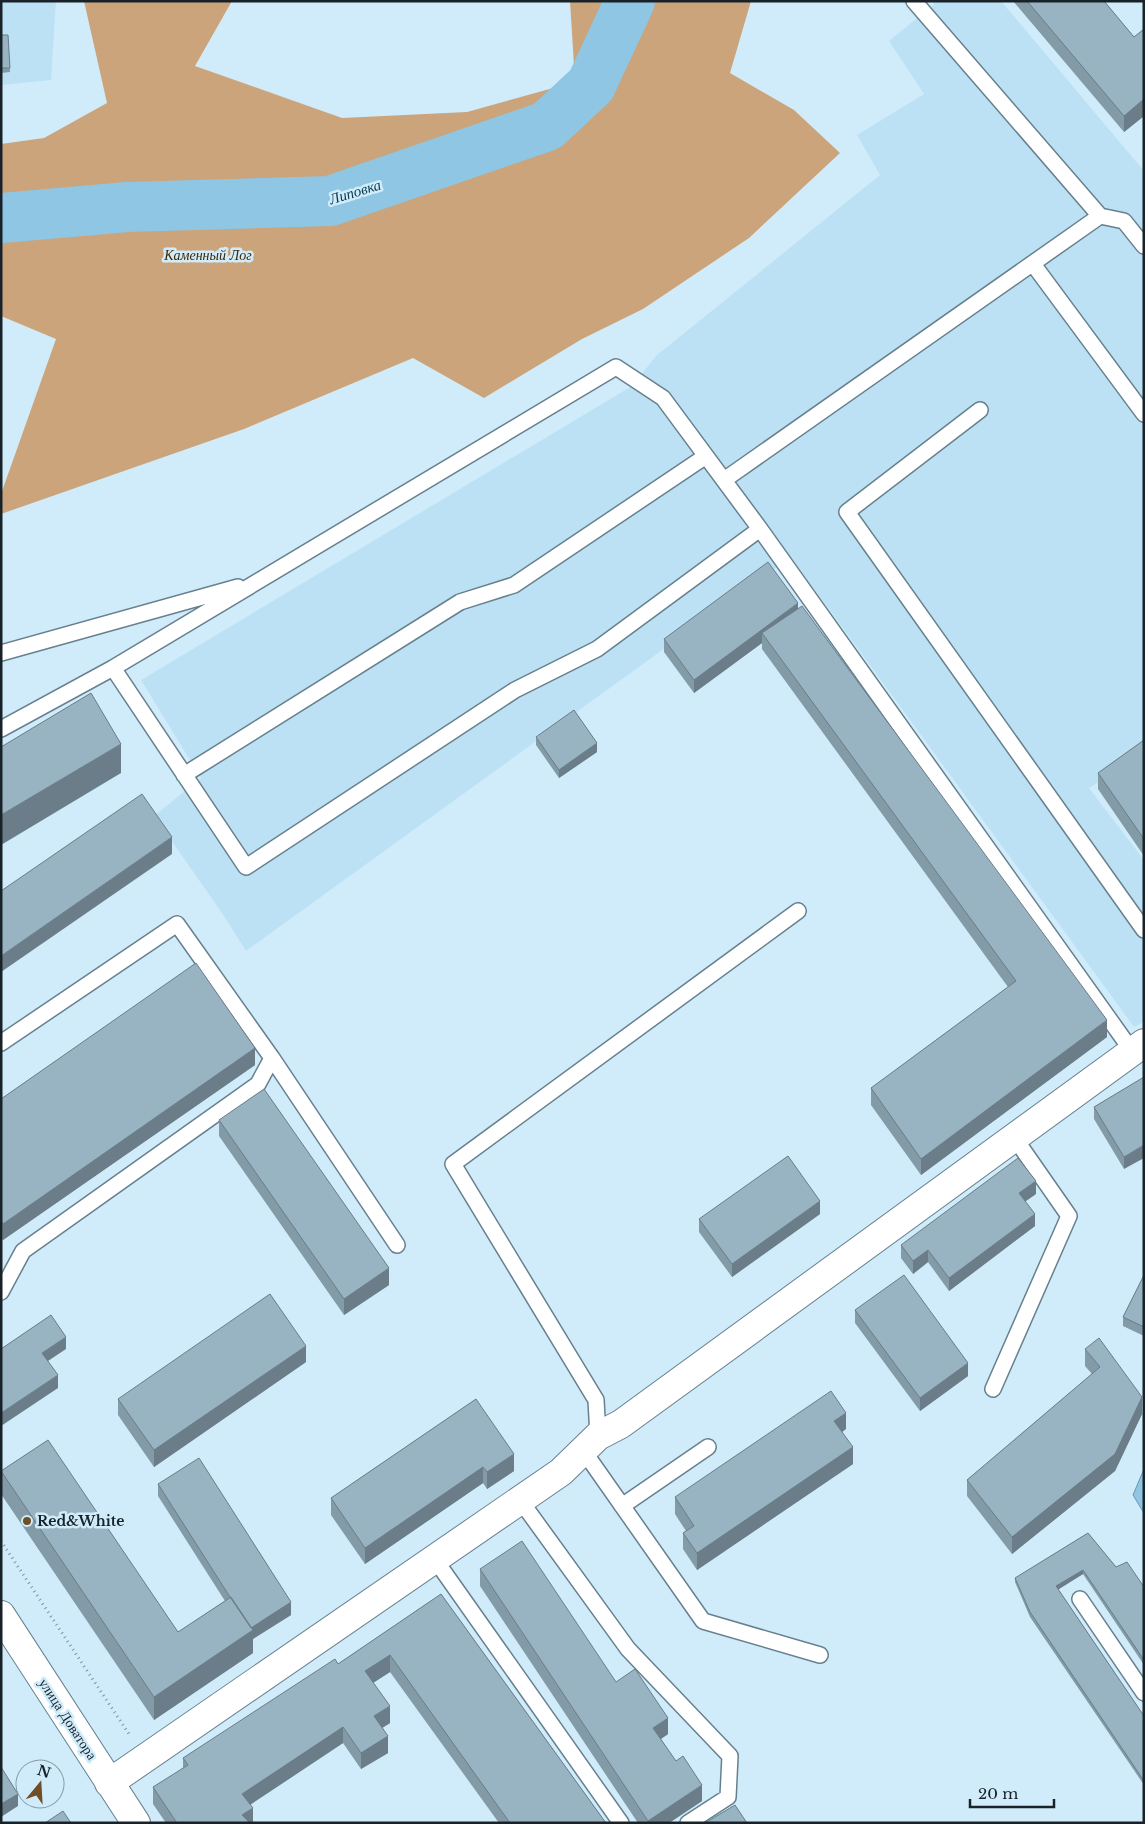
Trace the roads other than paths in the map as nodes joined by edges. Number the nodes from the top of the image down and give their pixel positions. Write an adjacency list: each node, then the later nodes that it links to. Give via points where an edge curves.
1 (914, 1): 2 (lane)
2 (1100, 216): 3 (lane, via 1124,221); 4 (lane)
3 (1144, 246)
4 (1033, 264): 6 (lane); 8 (lane)
5 (980, 410): 16 (lane, via 847,512)
6 (1144, 414)
7 (706, 456): 8 (lane); 10 (lane, via 664,398 616,367); 14 (lane, via 514,585 460,602)
8 (724, 480): 9 (lane)
9 (760, 529): 14 (lane, via 597,649 515,690 246,866); 18 (lane)
10 (259, 581): 11 (lane); 12 (lane)
11 (1, 653)
12 (113, 668): 13 (lane); 14 (lane)
13 (1, 729)
14 (184, 775)
15 (798, 911): 24 (lane, via 453,1164 596,1400)
16 (1144, 930)
17 (1, 1043): 19 (lane, via 177,924)
18 (1138, 1047): 20 (street)
19 (272, 1058): 21 (lane); 22 (lane, via 258,1084 23,1251)
20 (1014, 1137): 23 (lane, via 1069,1216); 24 (street)
21 (397, 1246)
22 (1, 1292)
23 (993, 1390)
24 (591, 1443): 26 (street, via 561,1472); 27 (lane)
25 (708, 1447): 27 (lane)
26 (520, 1500): 28 (street); 36 (lane, via 628,1649 730,1756 728,1797)
27 (622, 1506): 31 (lane, via 704,1621)
28 (434, 1558): 33 (street); 35 (lane)
29 (1080, 1599): 32 (lane)
30 (1, 1615): 33 (street, улица Доватора)
31 (820, 1655)
32 (1144, 1693)
33 (120, 1775): 34 (street, улица Доватора)
34 (136, 1823)
35 (621, 1823)
36 (688, 1823)

